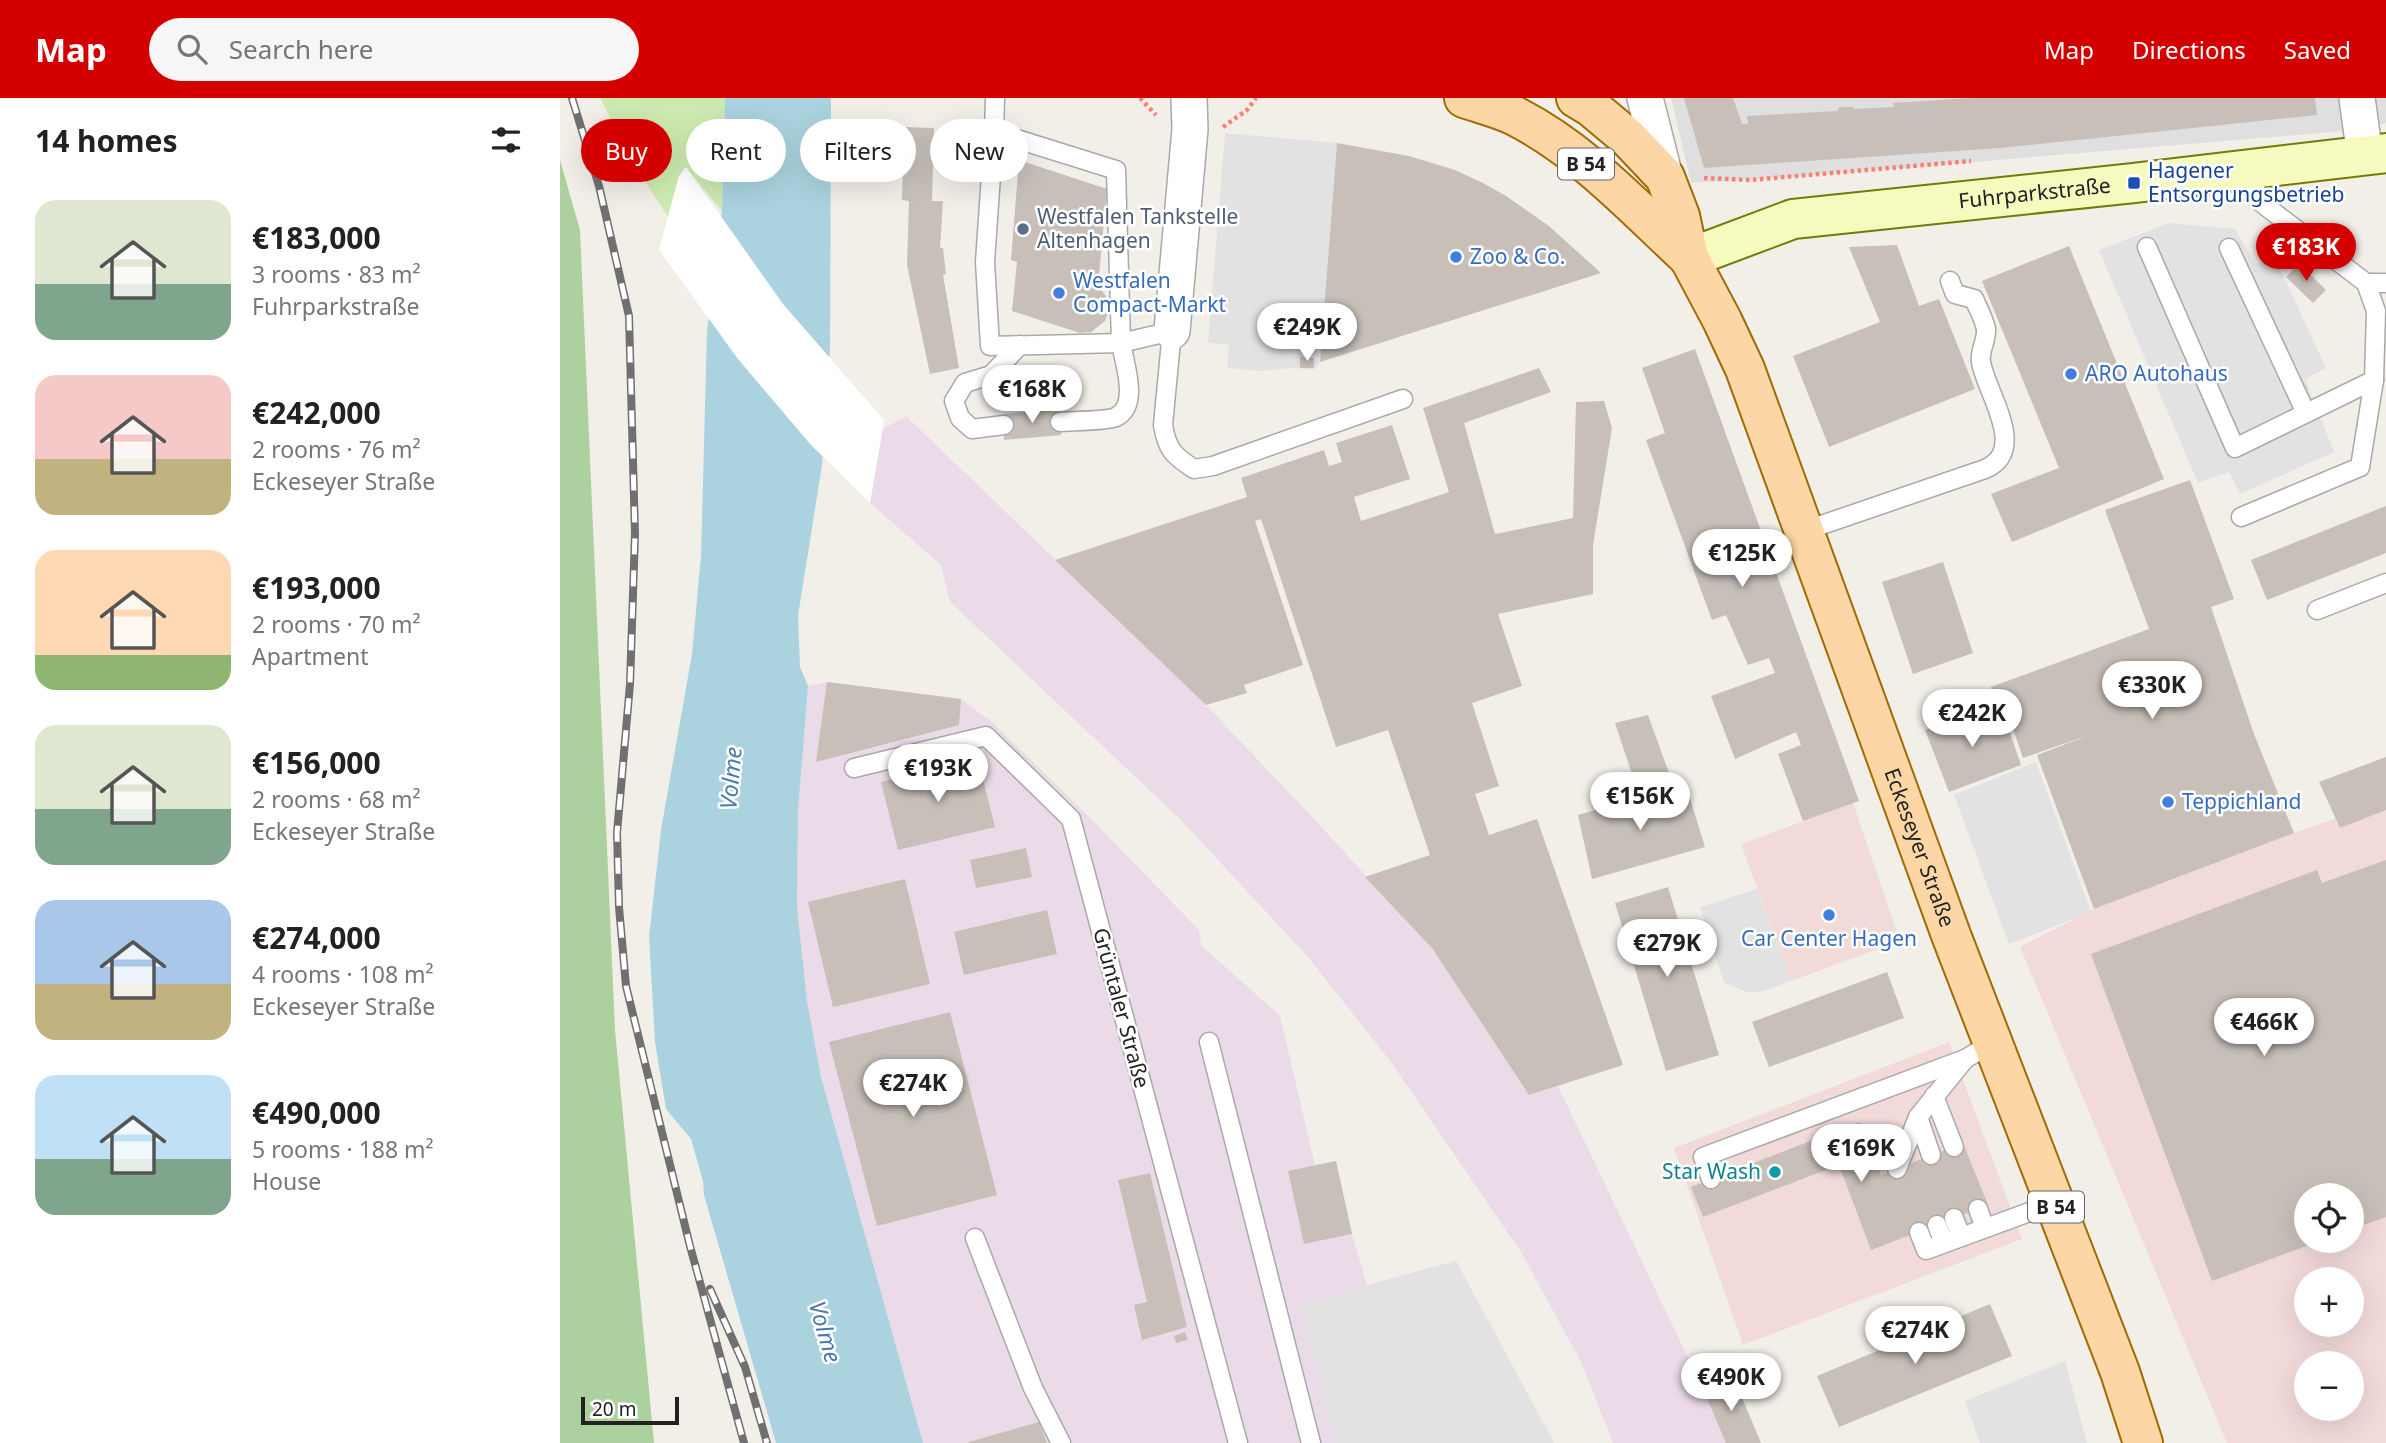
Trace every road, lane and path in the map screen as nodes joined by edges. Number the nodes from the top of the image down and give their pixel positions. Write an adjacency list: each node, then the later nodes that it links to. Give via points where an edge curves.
1 (995, 98): 7 (lane)
2 (1189, 98): 19 (street)
3 (1464, 98): 15 (main road, B 54, via 1513,115 1561,144)
4 (1576, 98): 11 (main road, B 54, via 1628,138)
5 (1645, 98): 11 (street)
6 (2357, 98): 9 (street)
7 (994, 119)
8 (1028, 143): 20 (lane, via 1116,170)
9 (2375, 154): 10 (main road, Fuhrparkstraße)
10 (2250, 170): 15 (main road, Fuhrparkstraße, via 1793,219); 18 (lane, via 2259,201)
11 (1665, 177): 15 (main road, B 54)
12 (991, 182): 21 (lane, via 985,262 990,346)
13 (2147, 247): 24 (lane, via 2235,448)
14 (2229, 248): 24 (lane)
15 (1689, 258): 28 (main road, Eckeseyer Straße / B 54, via 1745,369)
16 (1950, 281): 28 (lane, via 1955,294 1974,299 1986,331 1980,360 2003,427 2002,455 1985,469)
17 (2386, 283): 18 (lane)
18 (2366, 284): 22 (lane, via 2376,310)
19 (1172, 331): 20 (lane); 23 (lane, via 1165,440 1174,456 1194,469)
20 (1121, 343): 21 (lane); 25 (lane, via 1130,396 1125,408 1116,417)
21 (1020, 345): 26 (lane, via 991,375 965,383 954,401 960,418 972,429)
22 (2374, 380): 24 (lane); 27 (lane, via 2360,467)
23 (1403, 399)
24 (2306, 413)
25 (1060, 422)
26 (1003, 425)
27 (2241, 517)
28 (1804, 531): 33 (main road, Eckeseyer Straße / B 54, via 1951,935)
29 (2386, 583): 30 (lane)
30 (2317, 610)
31 (854, 768): 48 (lane, Grüntaler Straße, via 986,736 1071,819)
32 (1209, 1042): 49 (lane)
33 (1980, 1050): 34 (lane); 39 (lane, via 1703,1157); 40 (main road, Eckeseyer Straße / B 54)
34 (1934, 1096): 35 (lane); 36 (lane)
35 (1918, 1118): 37 (lane); 38 (lane, via 1907,1143)
36 (1954, 1147)
37 (1931, 1155)
38 (1906, 1165)
39 (1711, 1179)
40 (2054, 1203): 43 (lane); 50 (main road, Eckeseyer Straße / B 54)
41 (1978, 1209): 43 (lane)
42 (1946, 1221): 46 (lane)
43 (1985, 1228): 46 (lane)
44 (1919, 1231): 46 (lane, via 1926,1250)
45 (975, 1238): 47 (lane, via 1033,1388)
46 (1953, 1240)
47 (1060, 1443)
48 (1238, 1443)
49 (1311, 1443)
50 (2143, 1443)

